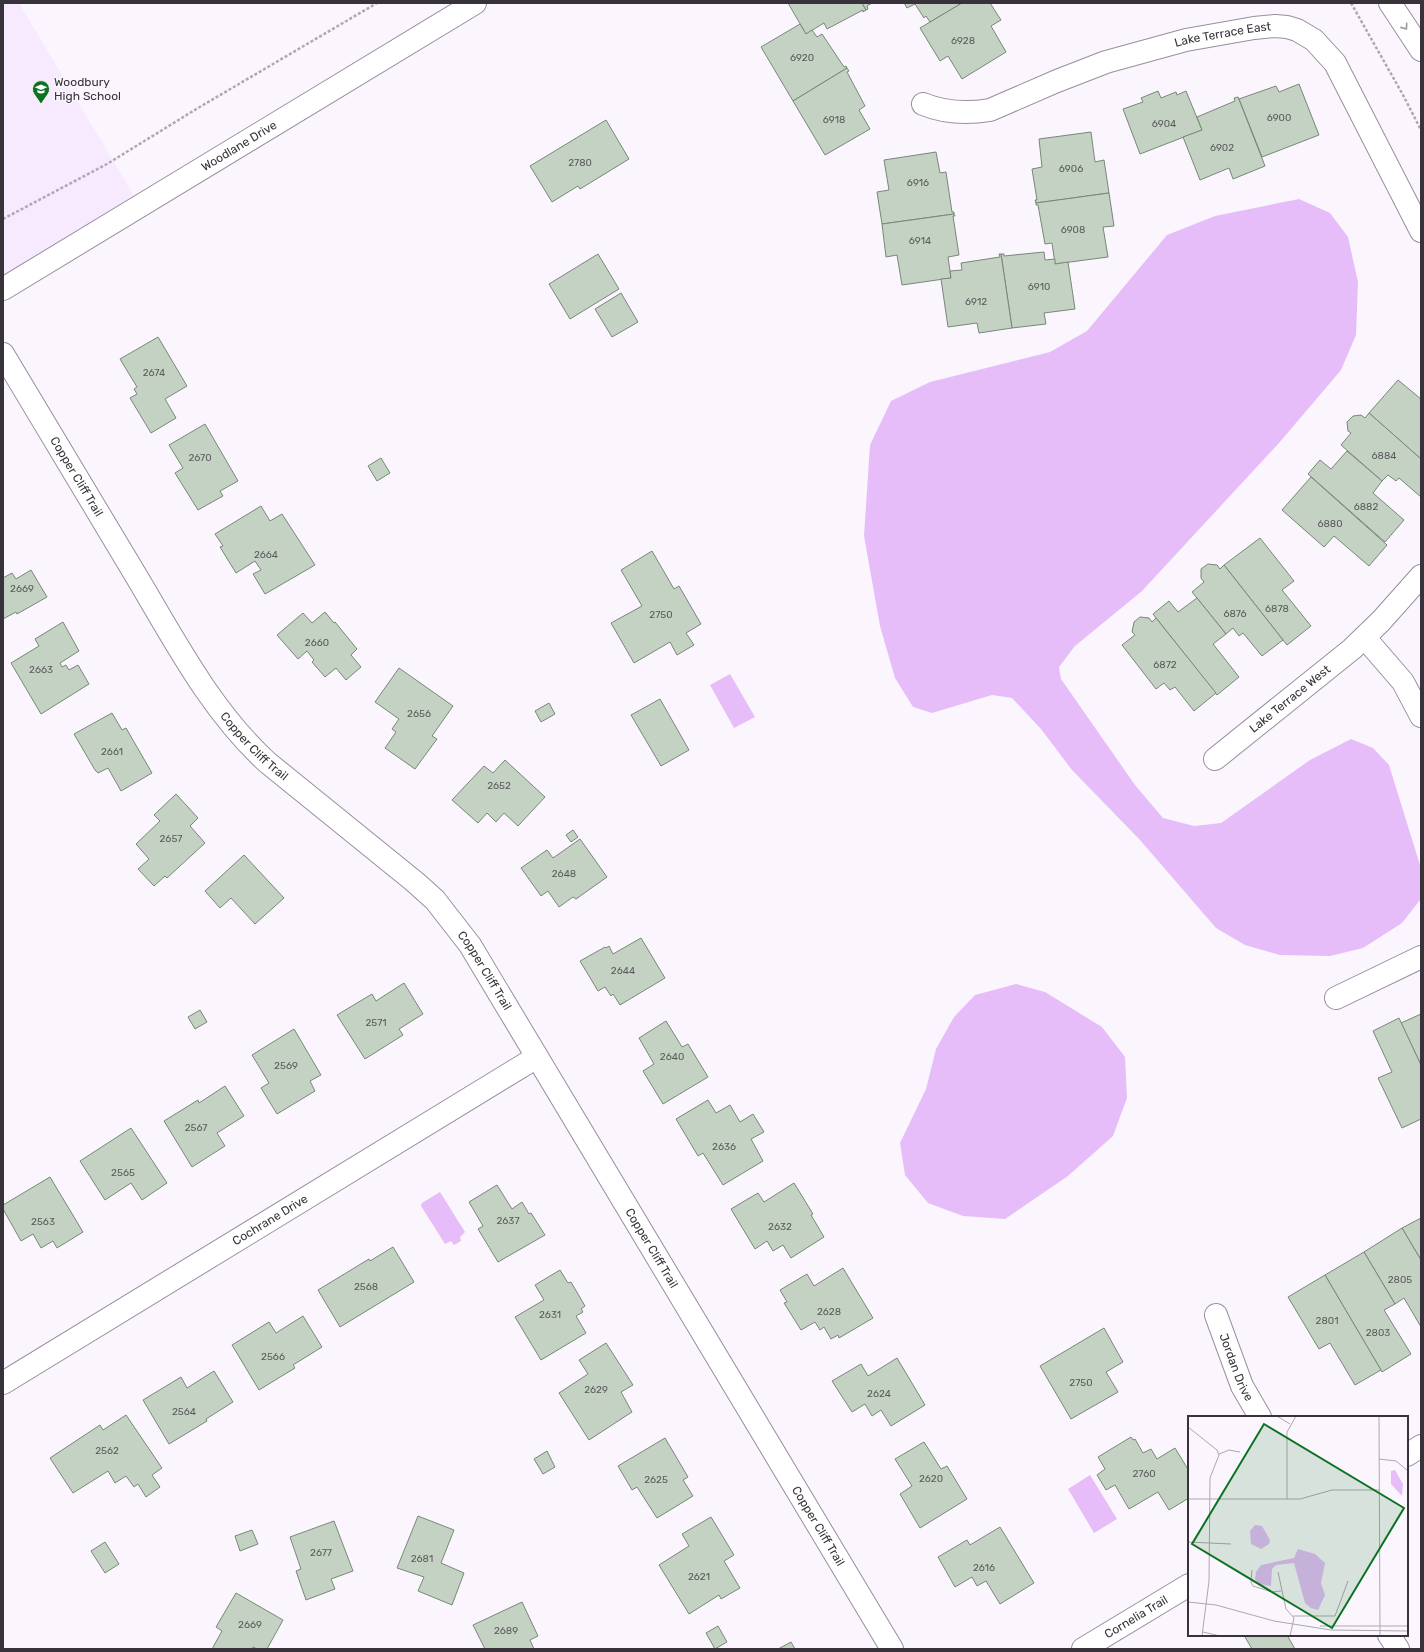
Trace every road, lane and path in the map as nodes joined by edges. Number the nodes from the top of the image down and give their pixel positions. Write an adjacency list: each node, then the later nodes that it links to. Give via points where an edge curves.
1 (377, 3): 8 (path, via 107,164)
2 (475, 3): 10 (street, Woodlane Drive)
3 (1351, 3): 7 (path)
4 (1390, 3): 5 (street, one-way to 5)
5 (1421, 50)
6 (923, 104): 9 (street, Lake Terrace East, via 937,110 958,113 990,110 1091,67 1160,47 1222,33 1269,26 1287,27 1314,40 1335,63)
7 (1421, 130)
8 (3, 219)
9 (1421, 231)
10 (3, 289)
11 (3, 354): 18 (street, Copper Cliff Trail, via 190,667 223,714 268,763 436,900 470,945)
12 (1421, 576): 13 (street, Lake Terrace West)
13 (1365, 638): 14 (street, via 1403,682); 15 (street, Lake Terrace West)
14 (1421, 716)
15 (1215, 759)
16 (1421, 957): 17 (street)
17 (1336, 998)
18 (537, 1057): 20 (street, Cochrane Drive); 26 (street, Copper Cliff Trail)
19 (1216, 1315): 21 (street, Jordan Drive, via 1242,1386)
20 (3, 1383)
21 (1259, 1416)
22 (1421, 1446): 23 (street)
23 (1408, 1454)
24 (1188, 1586): 27 (street, Cornelia Trail)
25 (1390, 1636): 28 (street)
26 (892, 1649)
27 (1083, 1649)
28 (1398, 1649)

